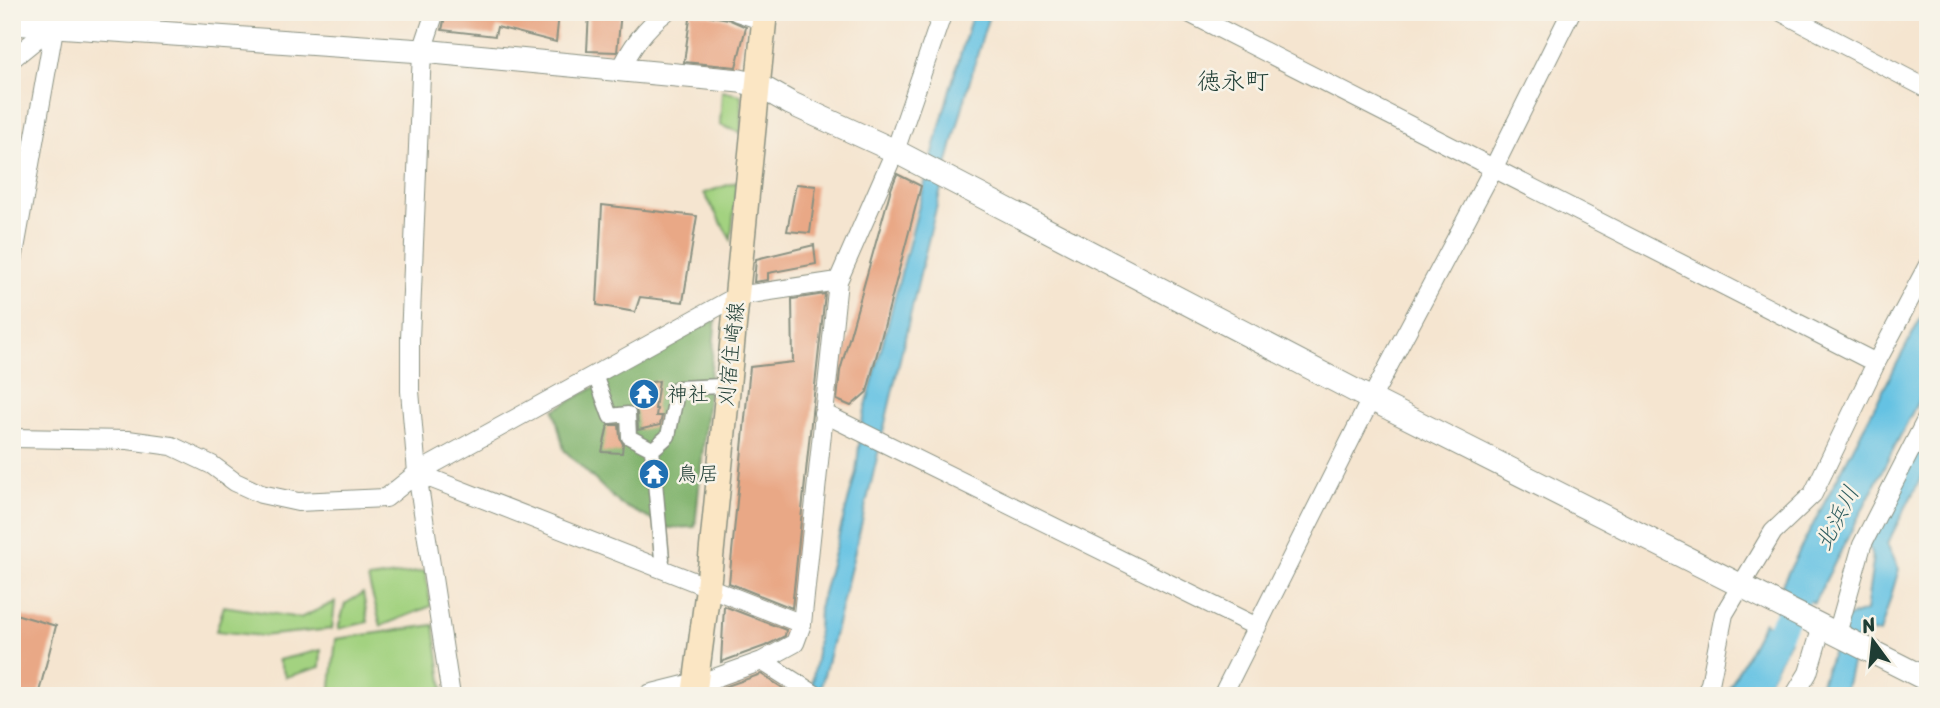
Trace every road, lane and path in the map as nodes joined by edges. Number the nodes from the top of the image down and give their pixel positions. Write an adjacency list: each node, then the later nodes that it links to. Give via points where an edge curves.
1 (435, 12): 11 (street)
2 (666, 12): 13 (street, via 627,54)
3 (737, 12): 8 (street)
4 (943, 12): 16 (street)
5 (1187, 12): 17 (street)
6 (1571, 12): 17 (street)
7 (1781, 12): 15 (street)
8 (764, 16): 14 (main road, 刈宿住崎線)
9 (60, 17): 10 (street); 11 (street); 12 (street); 19 (street)
10 (12, 23)
11 (422, 51): 13 (street); 30 (street, via 410,339)
12 (12, 59)
13 (621, 70): 14 (street)
14 (758, 85): 16 (street); 21 (main road, 刈宿住崎線)
15 (1928, 89)
16 (895, 152): 20 (street); 25 (street)
17 (1493, 169): 22 (street); 25 (street)
18 (1928, 265): 22 (street)
19 (12, 266)
20 (838, 281): 21 (street); 26 (street)
21 (737, 296): 23 (street); 32 (main road, 刈宿住崎線)
22 (1876, 363): 33 (street, via 1813,494 1773,532)
23 (595, 375): 29 (street, via 610,416 628,414 629,437); 30 (street)
24 (721, 386): 29 (street, via 678,388 668,436)
25 (1371, 399): 33 (street); 35 (street)
26 (823, 413): 34 (street); 35 (street)
27 (1928, 416): 36 (street, via 1862,545)
28 (12, 438): 30 (street, via 128,440 172,446 261,494 298,502 386,498)
29 (652, 450): 31 (street)
30 (417, 473): 32 (street); 40 (street)
31 (662, 559)
32 (708, 588): 34 (street); 39 (main road, 刈宿住崎線)
33 (1747, 588): 36 (street); 44 (street, via 1724,614)
34 (802, 624): 37 (street, via 795,643)
35 (1257, 627): 43 (street)
36 (1830, 630): 38 (street); 45 (street)
37 (762, 660): 39 (street); 42 (street)
38 (1928, 680)
39 (695, 690): 41 (street)
40 (451, 696)
41 (651, 696)
42 (817, 696)
43 (1222, 696)
44 (1704, 696)
45 (1794, 696)

